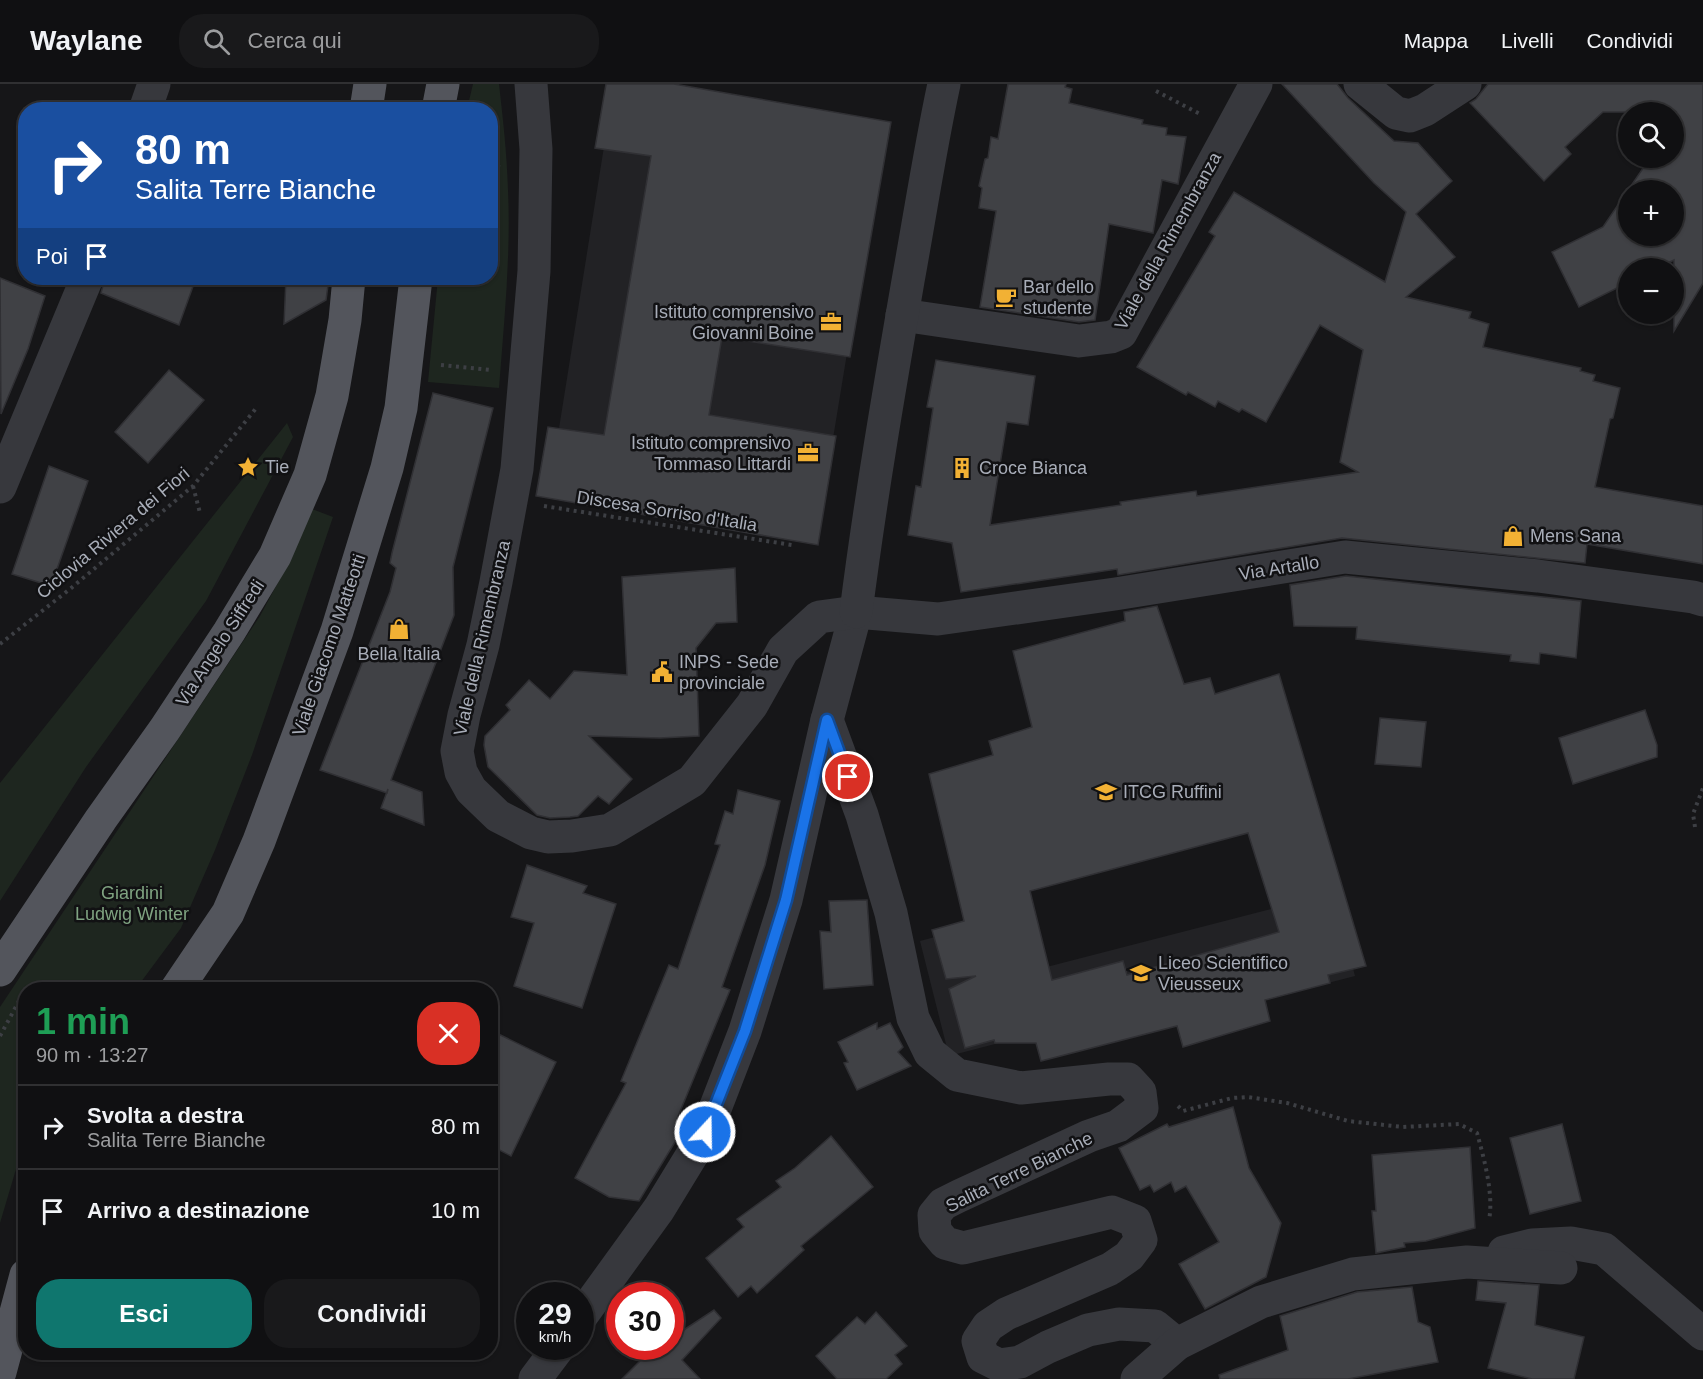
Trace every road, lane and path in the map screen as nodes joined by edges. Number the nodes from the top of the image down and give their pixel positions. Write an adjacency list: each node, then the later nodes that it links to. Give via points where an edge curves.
1 (154, 84): 11 (street)
2 (370, 84): 12 (main road)
3 (425, 84): 13 (main road)
4 (443, 84): 14 (main road)
5 (531, 84): 21 (street, Viale della Rimembranza, via 536,149 534,271)
6 (944, 84): 19 (street)
7 (1256, 84): 15 (street, Viale della Rimembranza)
8 (1360, 84): 9 (street, via 1396,113 1410,116)
9 (1464, 84)
10 (1156, 92): 15 (path)
11 (148, 102)
12 (367, 102)
13 (424, 102)
14 (440, 102)
15 (1231, 130): 19 (street, Viale della Rimembranza, via 1121,333 1111,338 1079,341)
16 (84, 285): 24 (street)
17 (348, 285): 34 (main road, Via Angelo Siffredi, via 332,396 310,475 275,556 171,720)
18 (415, 285): 35 (main road, Viale Giacomo Matteotti, via 401,408 387,468 337,631 228,913)
19 (902, 315): 29 (street)
20 (435, 364): 21 (path, via 500,370)
21 (524, 388): 29 (street, Viale della Rimembranza, via 517,469 457,751 461,772 471,790 498,816 548,837 610,830 692,781 752,705 783,650 819,616)
22 (258, 406): 23 (path, Ciclovia Riviera dei Fiori)
23 (193, 486): 26 (path); 30 (path, Ciclovia Riviera dei Fiori)
24 (0, 487)
25 (538, 505): 27 (path, Discesa Sorriso d'Italia)
26 (200, 513)
27 (792, 545)
28 (1703, 600): 29 (street, Via Artallo, via 1539,576 1345,557 938,619)
29 (855, 612): 31 (street)
30 (0, 644)
31 (827, 720): 41 (street, via 786,900 745,1031 705,1132 660,1209); 44 (street, Salita Terre Bianche, via 862,815 891,913 914,1018 930,1053 957,1075 1021,1088 1128,1079 1140,1092 1142,1108 1118,1126 959,1196 943,1204 934,1215 935,1231 945,1243 963,1248 1112,1212 1135,1221 1141,1240 1129,1256 1110,1269 1006,1314 988,1326 978,1341 983,1357 999,1365 1020,1362 1088,1330 1119,1324 1155,1326)
32 (1703, 788): 33 (path, via 1693,814)
33 (1695, 827)
34 (0, 970)
35 (181, 982)
36 (18, 1003): 37 (path)
37 (0, 1036)
38 (1175, 1099): 39 (path, via 1183,1111 1248,1097 1287,1103 1348,1121 1403,1127 1460,1124 1476,1133 1484,1160 1490,1216 1487,1231)
39 (1467, 1262): 40 (street); 43 (street, via 1532,1245 1571,1243 1604,1249); 44 (street, via 1353,1274 1262,1302)
40 (1560, 1268)
41 (594, 1299)
42 (18, 1305): 46 (main road)
43 (1703, 1334)
44 (1177, 1344): 48 (street)
45 (549, 1360): 47 (street)
46 (0, 1372)
47 (535, 1379)
48 (1137, 1379)

